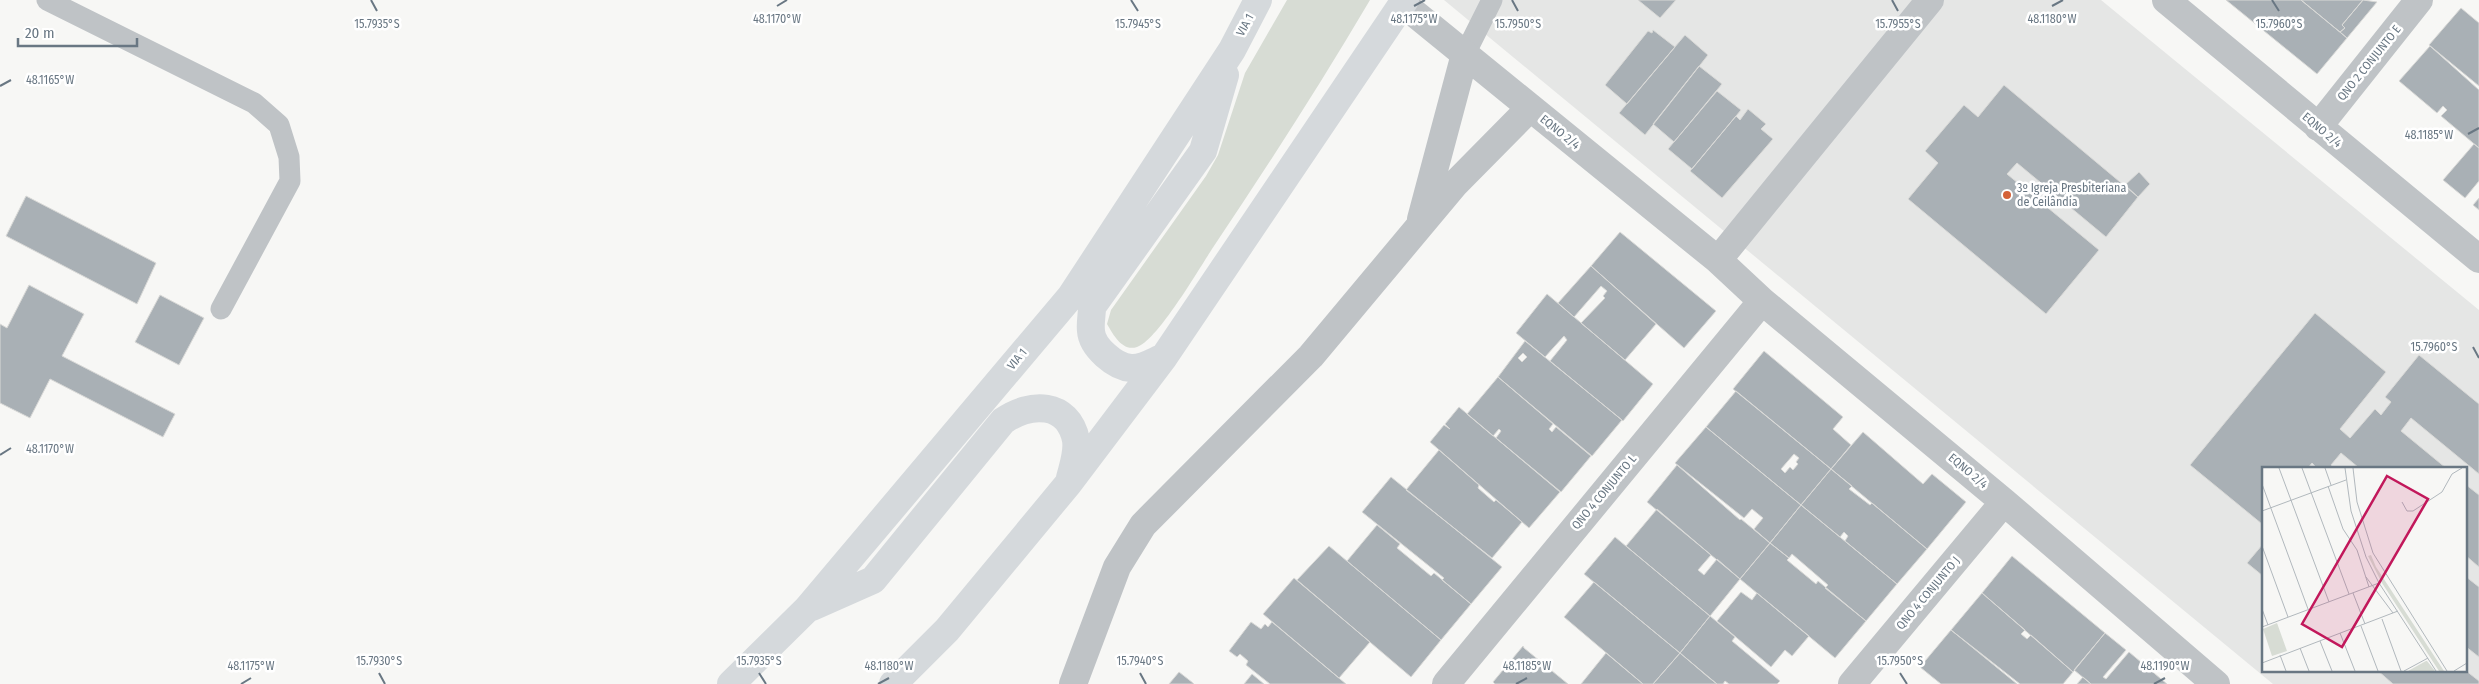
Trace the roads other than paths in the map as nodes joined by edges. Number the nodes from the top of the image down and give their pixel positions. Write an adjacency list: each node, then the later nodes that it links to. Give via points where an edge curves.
1 (47, 0): 16 (lane, via 254,103 279,125 289,156 290,181)
2 (1258, 0): 8 (main road, VIA 1)
3 (1492, 0): 9 (lane)
4 (1930, 0): 14 (street)
5 (2166, 0): 11 (street, EQNO 2/4)
6 (2420, 0): 11 (street, QNO 2 CONJUNTO E)
7 (1404, 2): 9 (street, EQNO 2/4); 17 (main road)
8 (1232, 50): 17 (main road, via 1203,151 1092,307 1091,332 1100,350 1115,363 1131,368); 20 (main road, VIA 1, via 1071,296)
9 (1465, 54): 10 (street, EQNO 2/4); 12 (street)
10 (1530, 108): 12 (street, via 1454,185); 14 (street, EQNO 2/4)
11 (2318, 127): 13 (street, EQNO 2/4)
12 (1419, 226): 23 (street, via 1311,356 1143,525 1117,567)
13 (2479, 259)
14 (1718, 260): 15 (street, EQNO 2/4)
15 (1762, 300): 19 (street, EQNO 2/4); 24 (street, QNO 4 CONJUNTO L)
16 (221, 309)
17 (1164, 357): 18 (main road)
18 (1068, 484): 20 (main road, via 1076,456 1076,440 1069,424 1058,412 1047,408 1035,406 1016,412 1003,421 873,580); 22 (main road, via 947,630)
19 (2004, 502): 25 (street, QNO 4 CONJUNTO J); 26 (street, EQNO 2/4)
20 (807, 609): 21 (main road, VIA 1)
21 (731, 684)
22 (893, 684)
23 (1073, 684)
24 (1446, 684)
25 (1852, 684)
26 (2216, 684)

